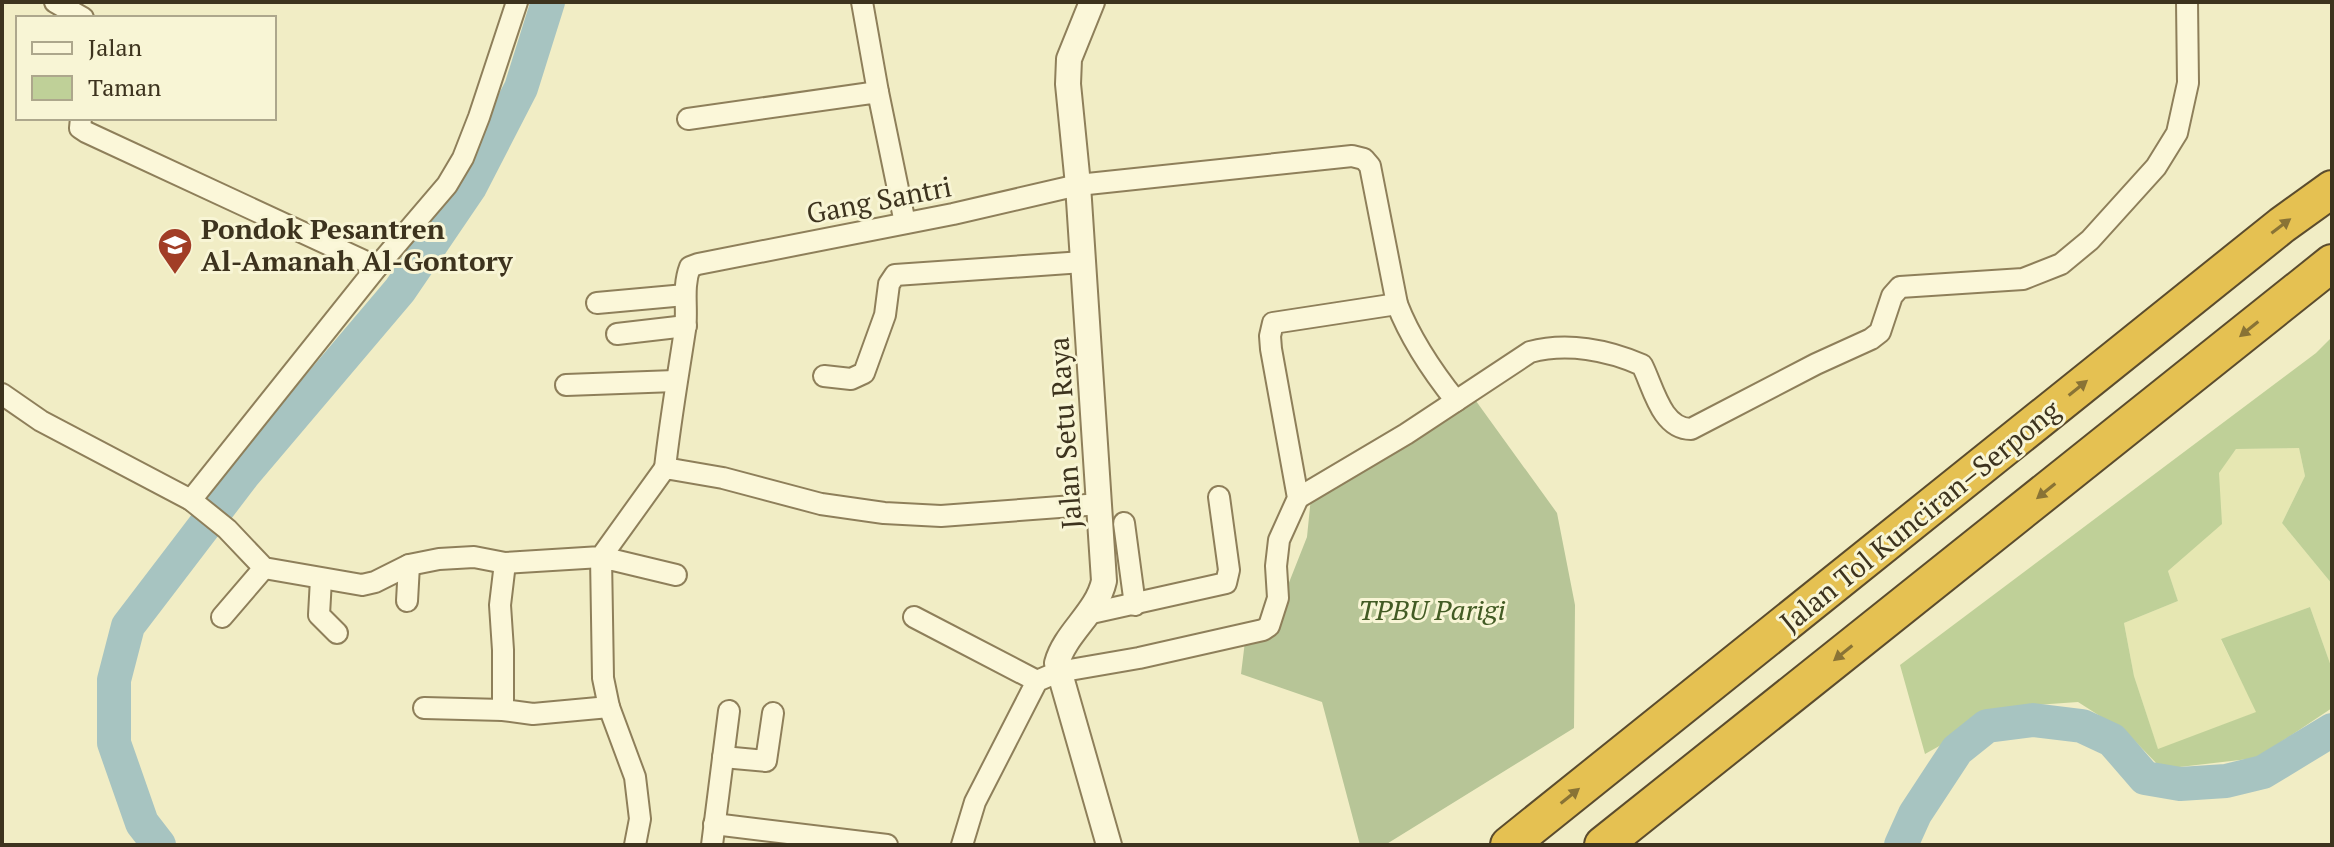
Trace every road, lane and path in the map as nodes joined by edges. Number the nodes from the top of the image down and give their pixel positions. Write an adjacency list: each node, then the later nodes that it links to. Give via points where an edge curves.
1 (55, 2): 6 (street)
2 (517, 2): 15 (street, via 463,158 447,185)
3 (862, 2): 7 (street)
4 (1092, 2): 10 (street, Jalan Setu Raya, via 1069,59)
5 (2187, 2): 25 (street, via 2188,83 2177,133 2156,167 2061,264 2023,279 1900,287 1880,332 1871,339 1691,429 1673,423 1642,365 1613,354 1551,347 1530,352)
6 (80, 16)
7 (878, 92): 8 (street); 12 (street)
8 (688, 119)
9 (81, 120): 15 (street, via 86,132)
10 (1078, 185): 12 (street, Gang Santri); 13 (street, Jalan Setu Raya); 18 (street, Gang Santri, via 1358,157 1370,166)
11 (2332, 189): 57 (highway, Jalan Tol Kunciran–Serpong, one-way to 11)
12 (905, 223): 16 (street, Gang Santri, via 690,267)
13 (1083, 262): 21 (street, via 895,275 864,373 851,379); 29 (street, Jalan Setu Raya)
14 (2332, 263): 58 (highway, Jalan Tol Kunciran–Serpong, one-way to 58)
15 (377, 267): 30 (street)
16 (685, 295): 17 (street); 19 (street)
17 (597, 303)
18 (1397, 304): 25 (street, Gang Santri, via 1412,339); 28 (street, via 1273,323 1271,349)
19 (686, 326): 20 (street); 22 (street)
20 (617, 334)
21 (824, 376)
22 (675, 381): 23 (street); 26 (street)
23 (566, 385)
24 (2, 394): 30 (street, via 41,421)
25 (1456, 401): 28 (street)
26 (665, 468): 29 (street, via 809,502 884,513 941,516); 32 (street)
27 (1219, 497): 39 (street, via 1229,570 1226,583)
28 (1298, 498): 44 (street, via 1279,540 1278,598 1269,626)
29 (1100, 504): 40 (street, Jalan Setu Raya, via 1104,581)
30 (198, 505): 35 (street)
31 (1124, 523): 39 (street)
32 (601, 557): 33 (street); 36 (street); 45 (street, via 603,678)
33 (505, 563): 34 (street, via 474,557); 47 (street, via 500,605)
34 (409, 565): 37 (street, via 362,585); 38 (street)
35 (264, 568): 37 (street); 41 (street)
36 (676, 575)
37 (321, 579): 43 (street, via 319,615)
38 (407, 601)
39 (1135, 605): 40 (street)
40 (1087, 614): 44 (street, Jalan Setu Raya)
41 (222, 617)
42 (914, 617): 44 (street)
43 (337, 633)
44 (1048, 676): 55 (street, via 975,802); 56 (street)
45 (609, 707): 47 (street, via 533,714); 52 (street, via 635,777 640,819)
46 (424, 708): 47 (street)
47 (503, 710)
48 (729, 711): 50 (street)
49 (773, 713): 50 (street, via 766,761)
50 (723, 757): 51 (street)
51 (714, 824): 53 (street); 54 (street)
52 (635, 845)
53 (712, 845)
54 (887, 845)
55 (962, 845)
56 (1109, 845)
57 (1509, 845)
58 (1603, 845)

